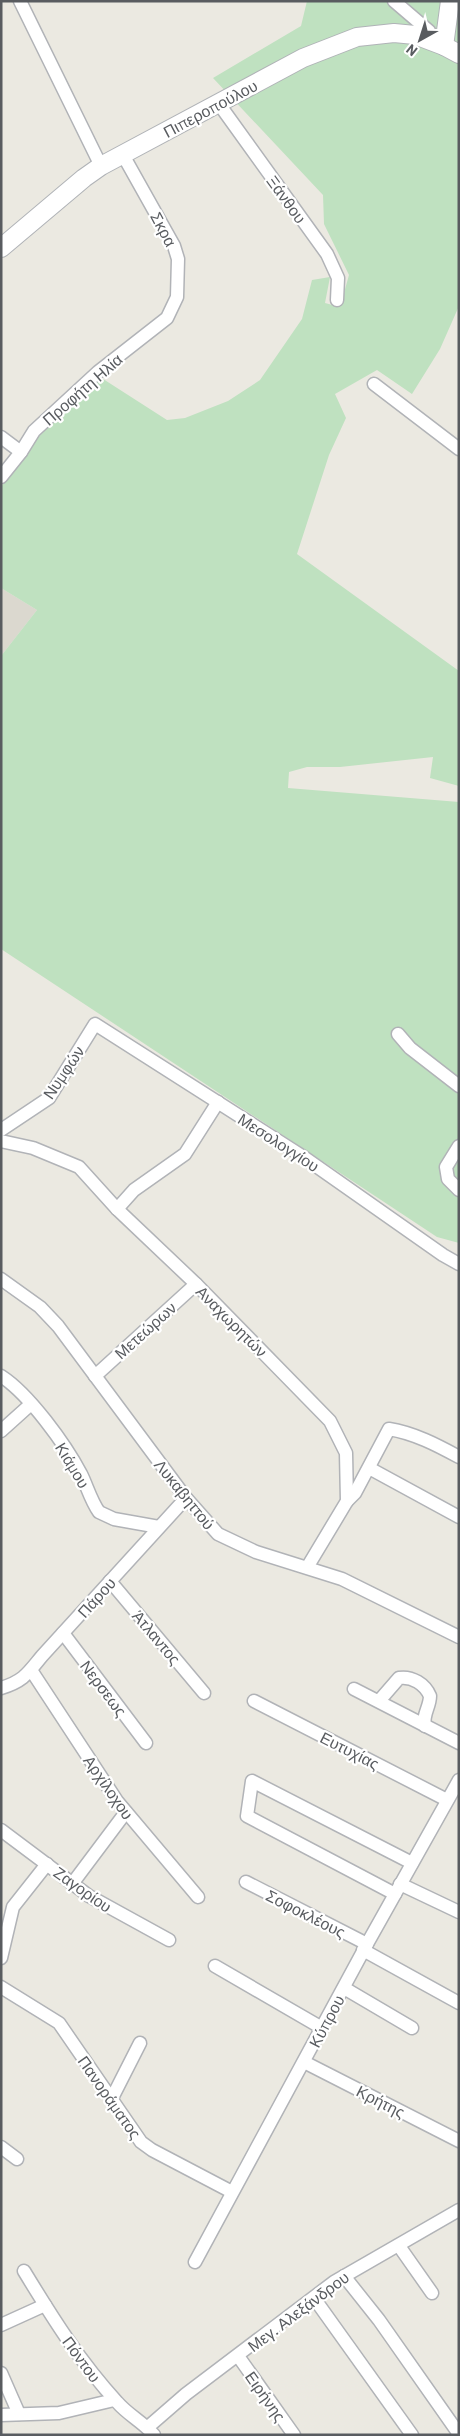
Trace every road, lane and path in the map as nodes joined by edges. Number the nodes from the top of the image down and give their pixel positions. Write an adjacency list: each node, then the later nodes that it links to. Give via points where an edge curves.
1 (20, 1): 7 (street)
2 (394, 1): 4 (street)
3 (450, 1): 4 (street)
4 (445, 47): 5 (street, Πιπεροπούλου, via 415,35 394,33 357,37 303,58)
5 (219, 104): 6 (street, Πιπεροπούλου); 9 (street, Ξάνθου, via 327,254 338,278)
6 (123, 155): 7 (street, Πιπεροπούλου); 10 (street, Σκρα, via 174,246 178,259 178,297)
7 (102, 166): 8 (street, Πιπεροπούλου)
8 (1, 248)
9 (337, 300)
10 (172, 310): 14 (street, Προφήτη Ηλία, via 167,318 98,372 34,430)
11 (374, 384): 13 (street)
12 (1, 438): 14 (street)
13 (459, 449)
14 (21, 452): 15 (street, Προφήτη Ηλία)
15 (1, 477)
16 (95, 1024): 19 (street, Μεσολογγίου); 20 (street, Νυμφών, via 49,1098)
17 (398, 1034): 18 (street, via 410,1048)
18 (457, 1080)
19 (218, 1102): 24 (street, via 183,1156 134,1190); 25 (street, Μεσολογγίου)
20 (1, 1130)
21 (1, 1140): 24 (street, Αναχωρητών, via 76,1164)
22 (459, 1146): 23 (street, via 446,1167 448,1179)
23 (459, 1190)
24 (117, 1208): 27 (street, Αναχωρητών)
25 (459, 1264)
26 (1, 1279): 29 (street, Λυκαβηττού, via 40,1307)
27 (196, 1284): 29 (street, Μετεώρων); 35 (street, Αναχωρητών, via 330,1421 346,1453)
28 (1, 1376): 30 (street, Κιάμου)
29 (95, 1376): 34 (street, Λυκαβηττού)
30 (31, 1404): 31 (street); 37 (street, Κιάμου, via 78,1469 99,1512 114,1519)
31 (1, 1430)
32 (459, 1457): 33 (street, via 403,1431 389,1429)
33 (369, 1468): 35 (street, via 355,1493); 36 (street)
34 (186, 1498): 37 (street, Πάρου); 38 (street, Λυκαβηττού, via 208,1525 225,1538 256,1552)
35 (347, 1500): 38 (street)
36 (459, 1517)
37 (159, 1527): 39 (street, Πάρου)
38 (308, 1566): 41 (street, Λυκαβηττού, via 372,1592)
39 (110, 1581): 40 (street, Πάρου); 45 (street, Άτλαντος)
40 (63, 1634): 42 (street, Πάρου); 49 (street, Νερσεως)
41 (459, 1637)
42 (31, 1670): 43 (street, Πάρου, via 19,1681); 53 (street, Αρχίλοχου)
43 (1, 1688)
44 (354, 1689): 47 (street)
45 (204, 1693)
46 (254, 1701): 52 (street, Ευτυχίας)
47 (379, 1701): 48 (street); 48 (street, via 399,1678 419,1683 430,1696)
48 (425, 1726): 50 (street)
49 (146, 1743)
50 (459, 1744)
51 (459, 1780): 52 (street, Κύπρου)
52 (447, 1800): 55 (street, Κύπρου)
53 (126, 1812): 58 (street); 60 (street, Αρχίλοχου)
54 (1, 1830): 56 (street, Ζαγορίου)
55 (412, 1863): 59 (street, Κύπρου); 59 (street, via 252,1781 247,1816)
56 (47, 1864): 58 (street, Ζαγορίου); 64 (street, via 13,1908)
57 (246, 1882): 63 (street, Σοφοκλέους)
58 (72, 1884): 62 (street, Ζαγορίου, via 105,1906)
59 (398, 1889): 61 (street); 63 (street, Κύπρου)
60 (198, 1897)
61 (459, 1912)
62 (169, 1940)
63 (365, 1947): 67 (street, Κύπρου); 68 (street, Σοφοκλέους)
64 (1, 1958)
65 (215, 1966): 69 (street)
66 (1, 1987): 73 (street, Πανοράματος, via 59,2023)
67 (344, 1988): 69 (street, Κύπρου); 70 (street)
68 (459, 2003)
69 (322, 2028): 72 (street, Κύπρου)
70 (412, 2028)
71 (140, 2043): 73 (street)
72 (304, 2062): 74 (street, Κρήτης); 77 (street, Κύπρου)
73 (110, 2100): 77 (street, Πανοράματος, via 144,2145)
74 (459, 2141)
75 (1, 2147): 76 (street)
76 (17, 2159)
77 (232, 2192): 80 (street, Κύπρου)
78 (457, 2216): 79 (street, Μεγ. Αλεξάνδρου)
79 (399, 2246): 82 (street, Μεγ. Αλεξάνδρου); 83 (street)
80 (195, 2262)
81 (24, 2271): 85 (street, Πόντου)
82 (344, 2276): 84 (street, Μεγ. Αλεξάνδρου); 93 (street)
83 (432, 2293)
84 (314, 2298): 87 (street, Μεγ. Αλεξάνδρου); 95 (street)
85 (45, 2306): 86 (street); 89 (street, Πόντου, via 71,2346)
86 (1, 2325)
87 (238, 2356): 92 (street, Μεγ. Αλεξάνδρου, via 186,2394); 94 (street, Ειρήνης)
88 (1, 2373): 90 (street)
89 (114, 2400): 90 (street, via 59,2414); 92 (street, Πόντου)
90 (19, 2414): 91 (street)
91 (1, 2415)
92 (151, 2431)
93 (459, 2434)
94 (294, 2435)
95 (412, 2435)

